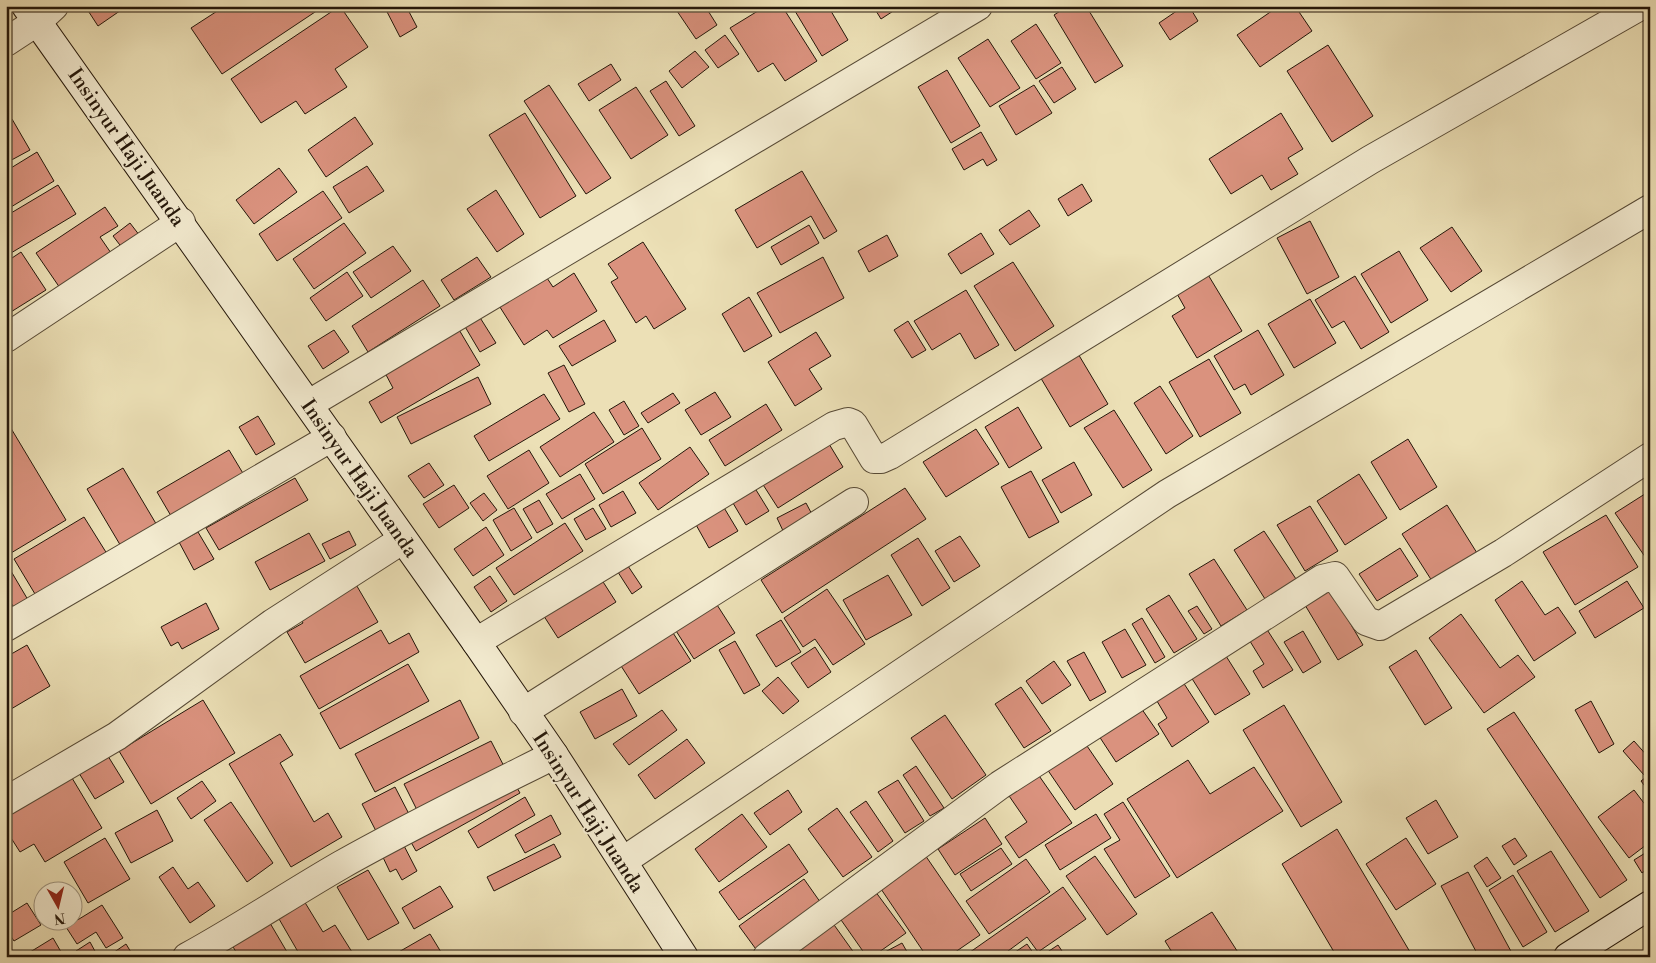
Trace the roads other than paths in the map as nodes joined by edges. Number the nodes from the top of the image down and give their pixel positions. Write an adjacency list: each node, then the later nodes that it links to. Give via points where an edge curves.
1 (978, 6): 8 (street)
2 (1640, 6): 14 (street, via 1370,160 890,455 874,459 853,424 848,422 834,426)
3 (39, 11): 4 (street); 6 (street, Insinyur Haji Juanda)
4 (6, 42)
5 (1650, 209): 18 (street, via 1167,494)
6 (181, 222): 7 (street); 8 (street, Insinyur Haji Juanda)
7 (6, 338)
8 (309, 404): 9 (street, Insinyur Haji Juanda)
9 (332, 437): 12 (street, Insinyur Haji Juanda); 13 (street)
10 (1650, 457): 22 (street, via 1504,552 1380,626 1366,621 1335,576 1322,579 1000,785)
11 (854, 502): 15 (street)
12 (402, 540): 14 (street, Insinyur Haji Juanda); 17 (street, via 266,628 117,736)
13 (6, 627)
14 (476, 642): 15 (street, Insinyur Haji Juanda)
15 (523, 712): 16 (street, Insinyur Haji Juanda)
16 (554, 755): 18 (street, Insinyur Haji Juanda); 20 (street, via 340,865)
17 (6, 801)
18 (622, 862): 21 (street, Insinyur Haji Juanda)
19 (1650, 905): 23 (street)
20 (187, 957)
21 (684, 957)
22 (766, 957)
23 (1568, 957)

